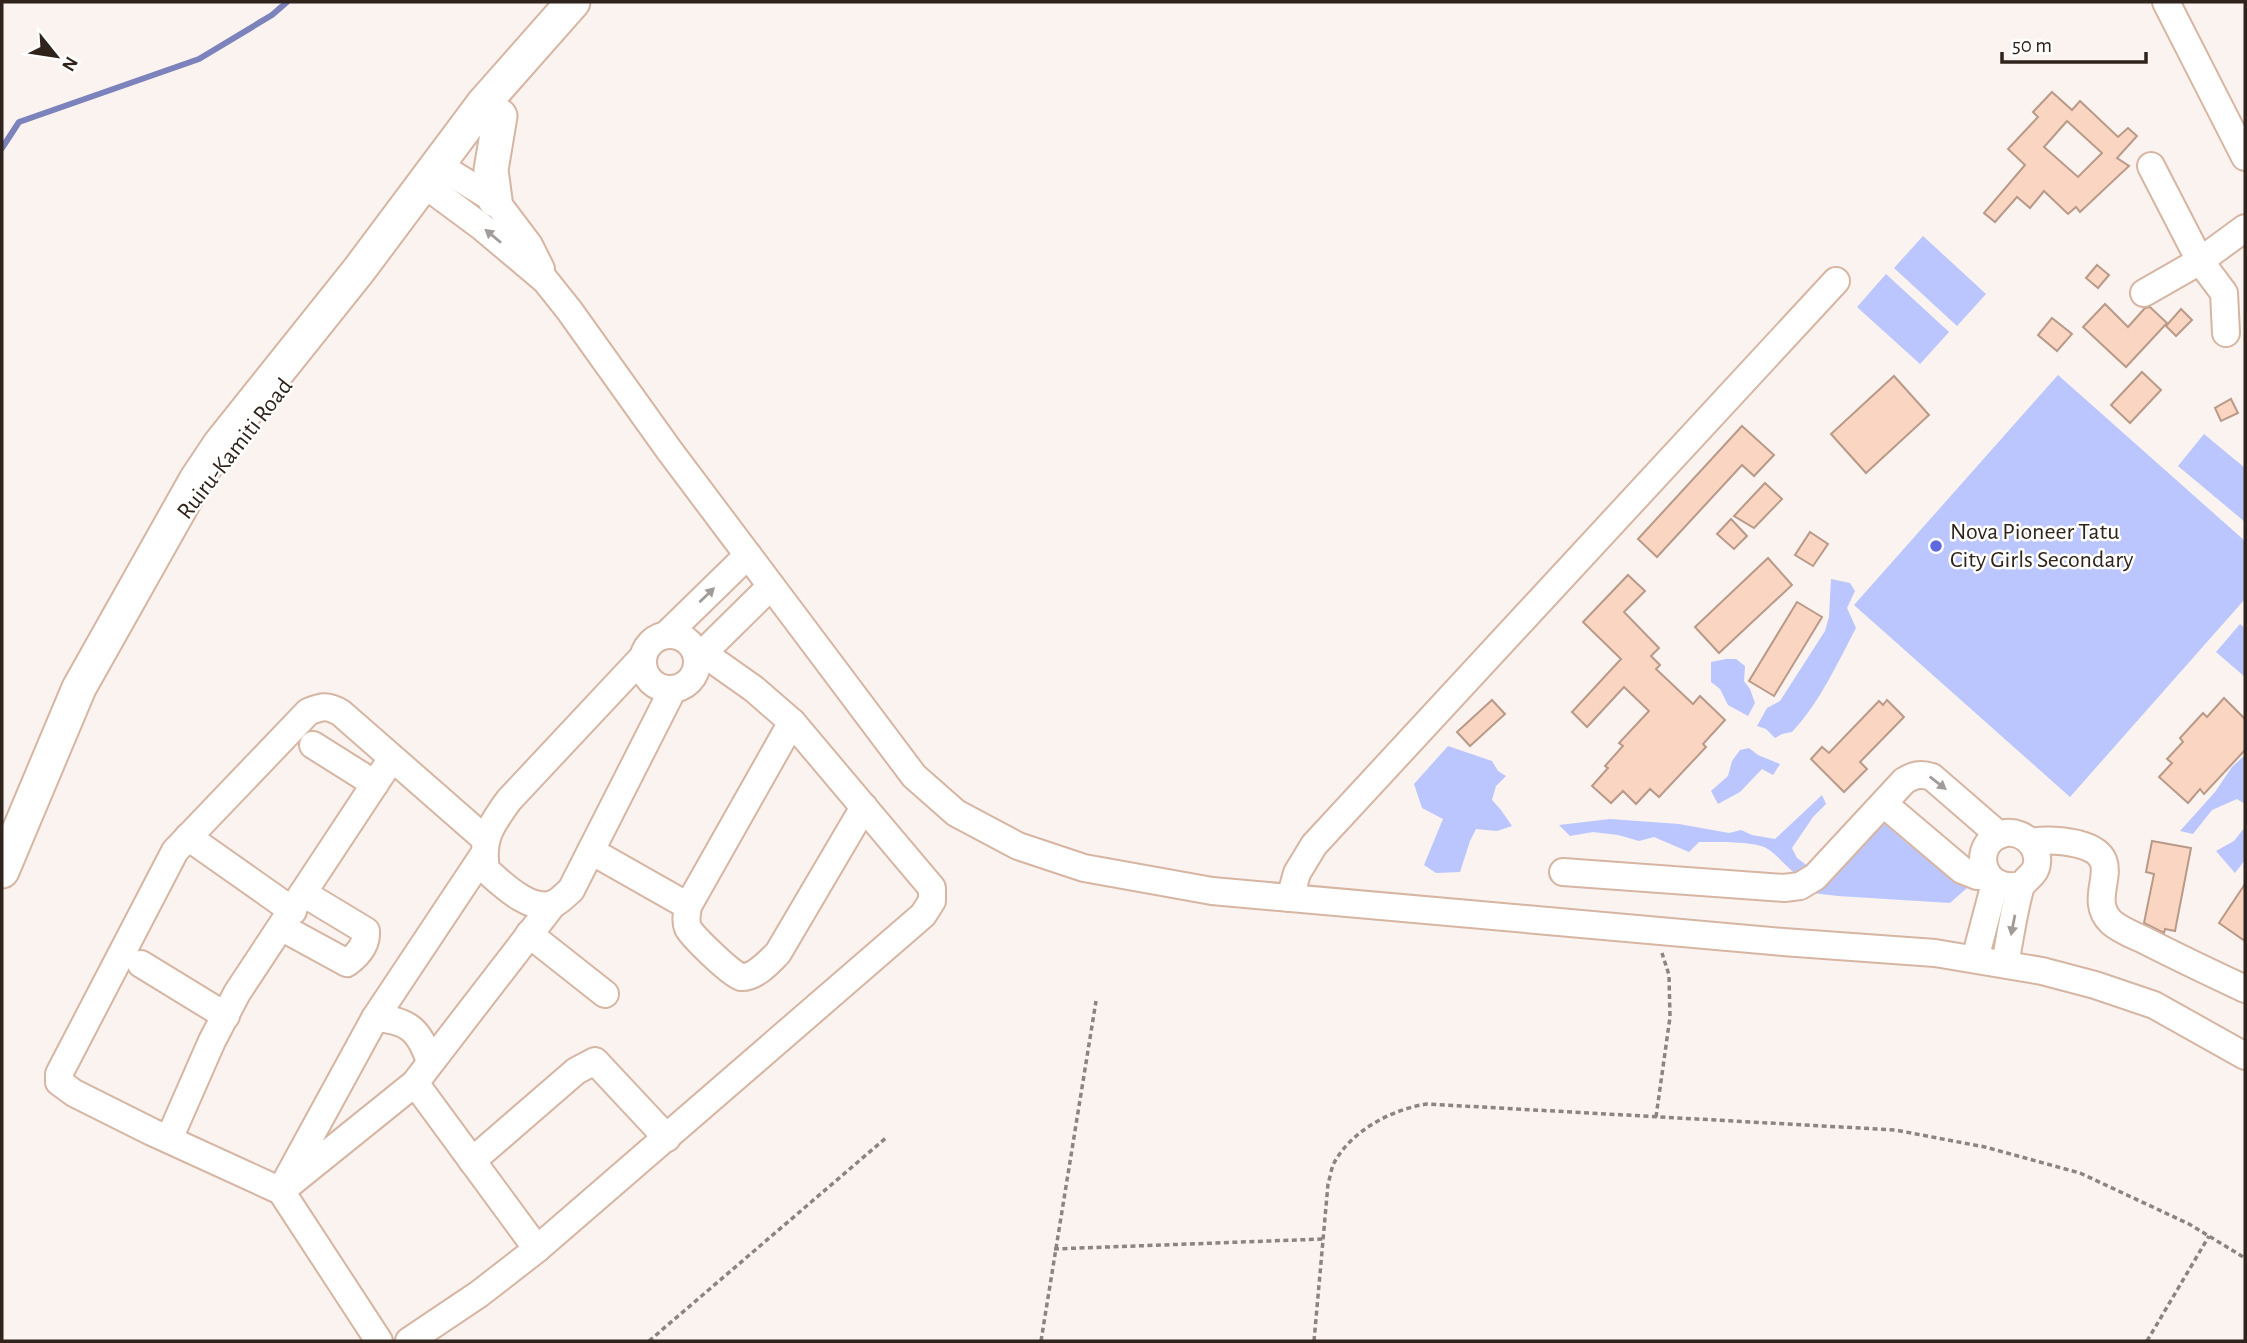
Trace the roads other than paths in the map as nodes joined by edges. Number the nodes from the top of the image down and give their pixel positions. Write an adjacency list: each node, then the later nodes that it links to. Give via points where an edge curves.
1 (573, 2): 7 (main road, Ruiru-Kamiti Road, via 484,104)
2 (592, 2): 4 (main road, Ruiru-Kamiti Road)
3 (2166, 2): 5 (street)
4 (500, 116): 7 (main road, Ruiru-Kamiti Road); 8 (main road, via 491,170)
5 (2245, 158)
6 (2151, 166): 10 (street)
7 (438, 179): 8 (street); 11 (street, one-way to 7, via 482,227); 32 (main road, Ruiru-Kamiti Road, via 359,270 196,480 79,688)
8 (495, 200): 11 (street, via 528,245)
9 (2245, 228): 10 (street)
10 (2200, 261): 13 (street); 14 (street, via 2224,293)
11 (545, 281): 15 (street)
12 (1836, 281): 36 (street, via 1314,845 1297,873)
13 (2144, 293)
14 (2226, 332)
15 (748, 555): 16 (street); 17 (street, one-way to 15)
16 (771, 586): 18 (street); 36 (street, via 914,776 956,813 1018,846 1084,868 1212,891)
17 (666, 635): 18 (street, via 683,638); 19 (street, via 651,643)
18 (700, 656): 20 (street, via 688,682); 21 (street, via 754,689)
19 (643, 657): 20 (street, via 650,681); 30 (street, via 509,800)
20 (673, 690): 31 (street)
21 (792, 722): 26 (street); 38 (street)
22 (313, 745): 24 (street)
23 (392, 758): 24 (street); 28 (street, via 341,713 322,706 308,712); 30 (street)
24 (375, 784): 39 (street)
25 (1884, 804): 27 (street, one-way to 27, via 1904,781 1924,775); 33 (street, via 1815,877 1800,886); 34 (street, via 1962,870)
26 (864, 807): 38 (street, via 778,953 751,975 740,977 730,972 689,929); 52 (street, via 932,888 932,901 923,915)
27 (1999, 835): 29 (street, via 2020,834); 34 (street, via 1984,851)
28 (188, 837): 39 (street); 53 (street, via 174,851 59,1074 59,1083 74,1093)
29 (2030, 842): 35 (street, via 2037,864); 44 (street, via 2064,840 2096,851 2106,864 2102,907 2109,920)
30 (484, 847): 37 (street, via 486,870 522,899); 47 (street)
31 (591, 850): 37 (street, via 571,890); 38 (street)
32 (2, 871)
33 (1563, 872)
34 (1991, 879): 35 (street, via 2012,887); 41 (street)
35 (2021, 885): 43 (street, one-way to 43)
36 (1290, 898): 41 (street)
37 (553, 904): 40 (street)
38 (688, 906)
39 (292, 910): 46 (street)
40 (529, 934): 45 (street); 49 (street)
41 (1975, 959): 43 (street)
42 (141, 964): 46 (street)
43 (2005, 964): 48 (street, via 2095,985 2154,1005)
44 (2245, 989)
45 (605, 994)
46 (226, 1016): 53 (street)
47 (375, 1018): 49 (street, via 397,1019 415,1031 424,1043); 50 (street)
48 (2245, 1056)
49 (423, 1072): 51 (street); 54 (street)
50 (338, 1086): 51 (street, via 351,1106); 55 (street)
51 (373, 1117): 55 (street)
52 (667, 1138): 54 (street, via 595,1061 576,1071); 56 (street)
53 (169, 1139): 55 (street)
54 (472, 1161): 56 (street)
55 (281, 1191): 57 (street)
56 (537, 1249): 58 (street)
57 (379, 1341)
58 (409, 1341)

